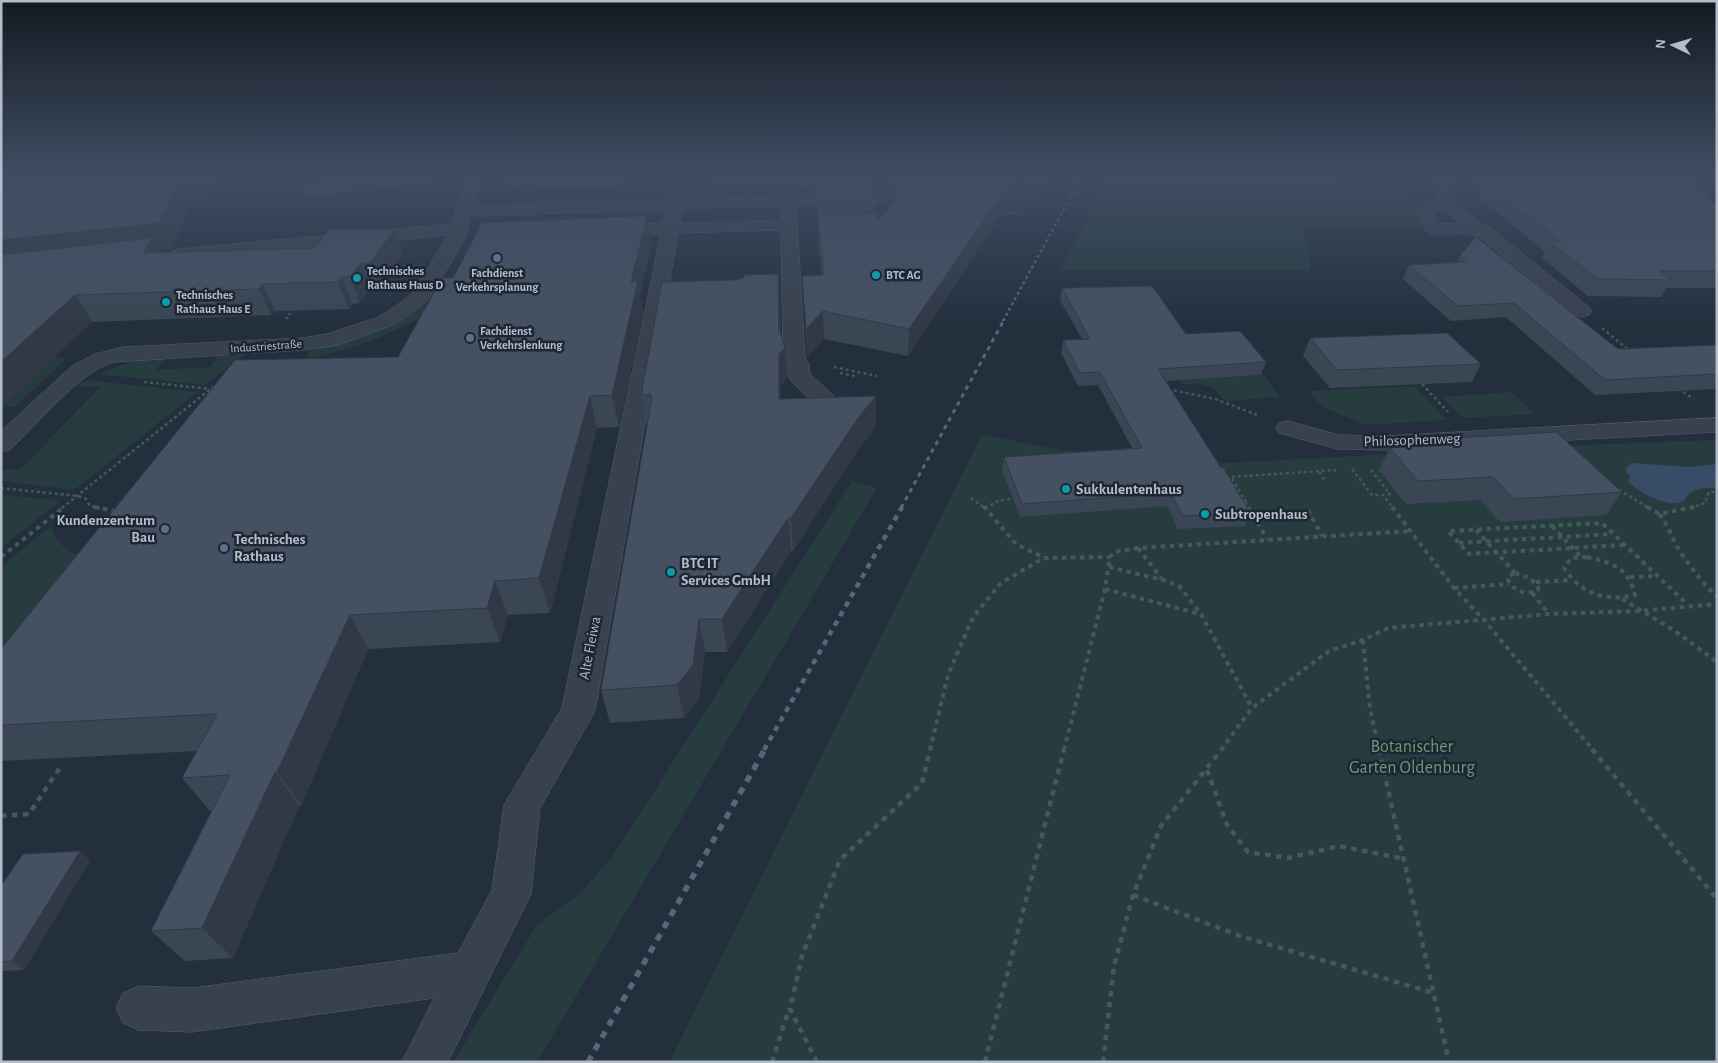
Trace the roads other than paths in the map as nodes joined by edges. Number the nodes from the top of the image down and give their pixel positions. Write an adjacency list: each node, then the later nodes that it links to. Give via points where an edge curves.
1 (790, 225): 12 (street, via 794,359 799,376)
2 (476, 226): 6 (street)
3 (766, 226): 7 (street)
4 (1431, 226): 8 (street, via 1435,230)
5 (1471, 226): 8 (street)
6 (463, 227): 10 (street); 15 (street, Industriestraße, via 426,290 411,305 383,322 330,340 303,344 102,357 74,375)
7 (670, 228): 9 (street); 16 (street, Alte Fleiwa, via 578,711 522,805 511,894)
8 (1474, 228): 11 (street, via 1487,234)
9 (594, 231)
10 (162, 257)
11 (1582, 311)
12 (824, 398)
13 (1717, 425): 14 (street, Philosophenweg, via 1385,442 1338,442)
14 (1288, 428)
15 (1, 445)
16 (471, 972): 17 (street, via 192,1010); 18 (street, Alte Fleiwa)
17 (138, 1008)
18 (424, 1062)

